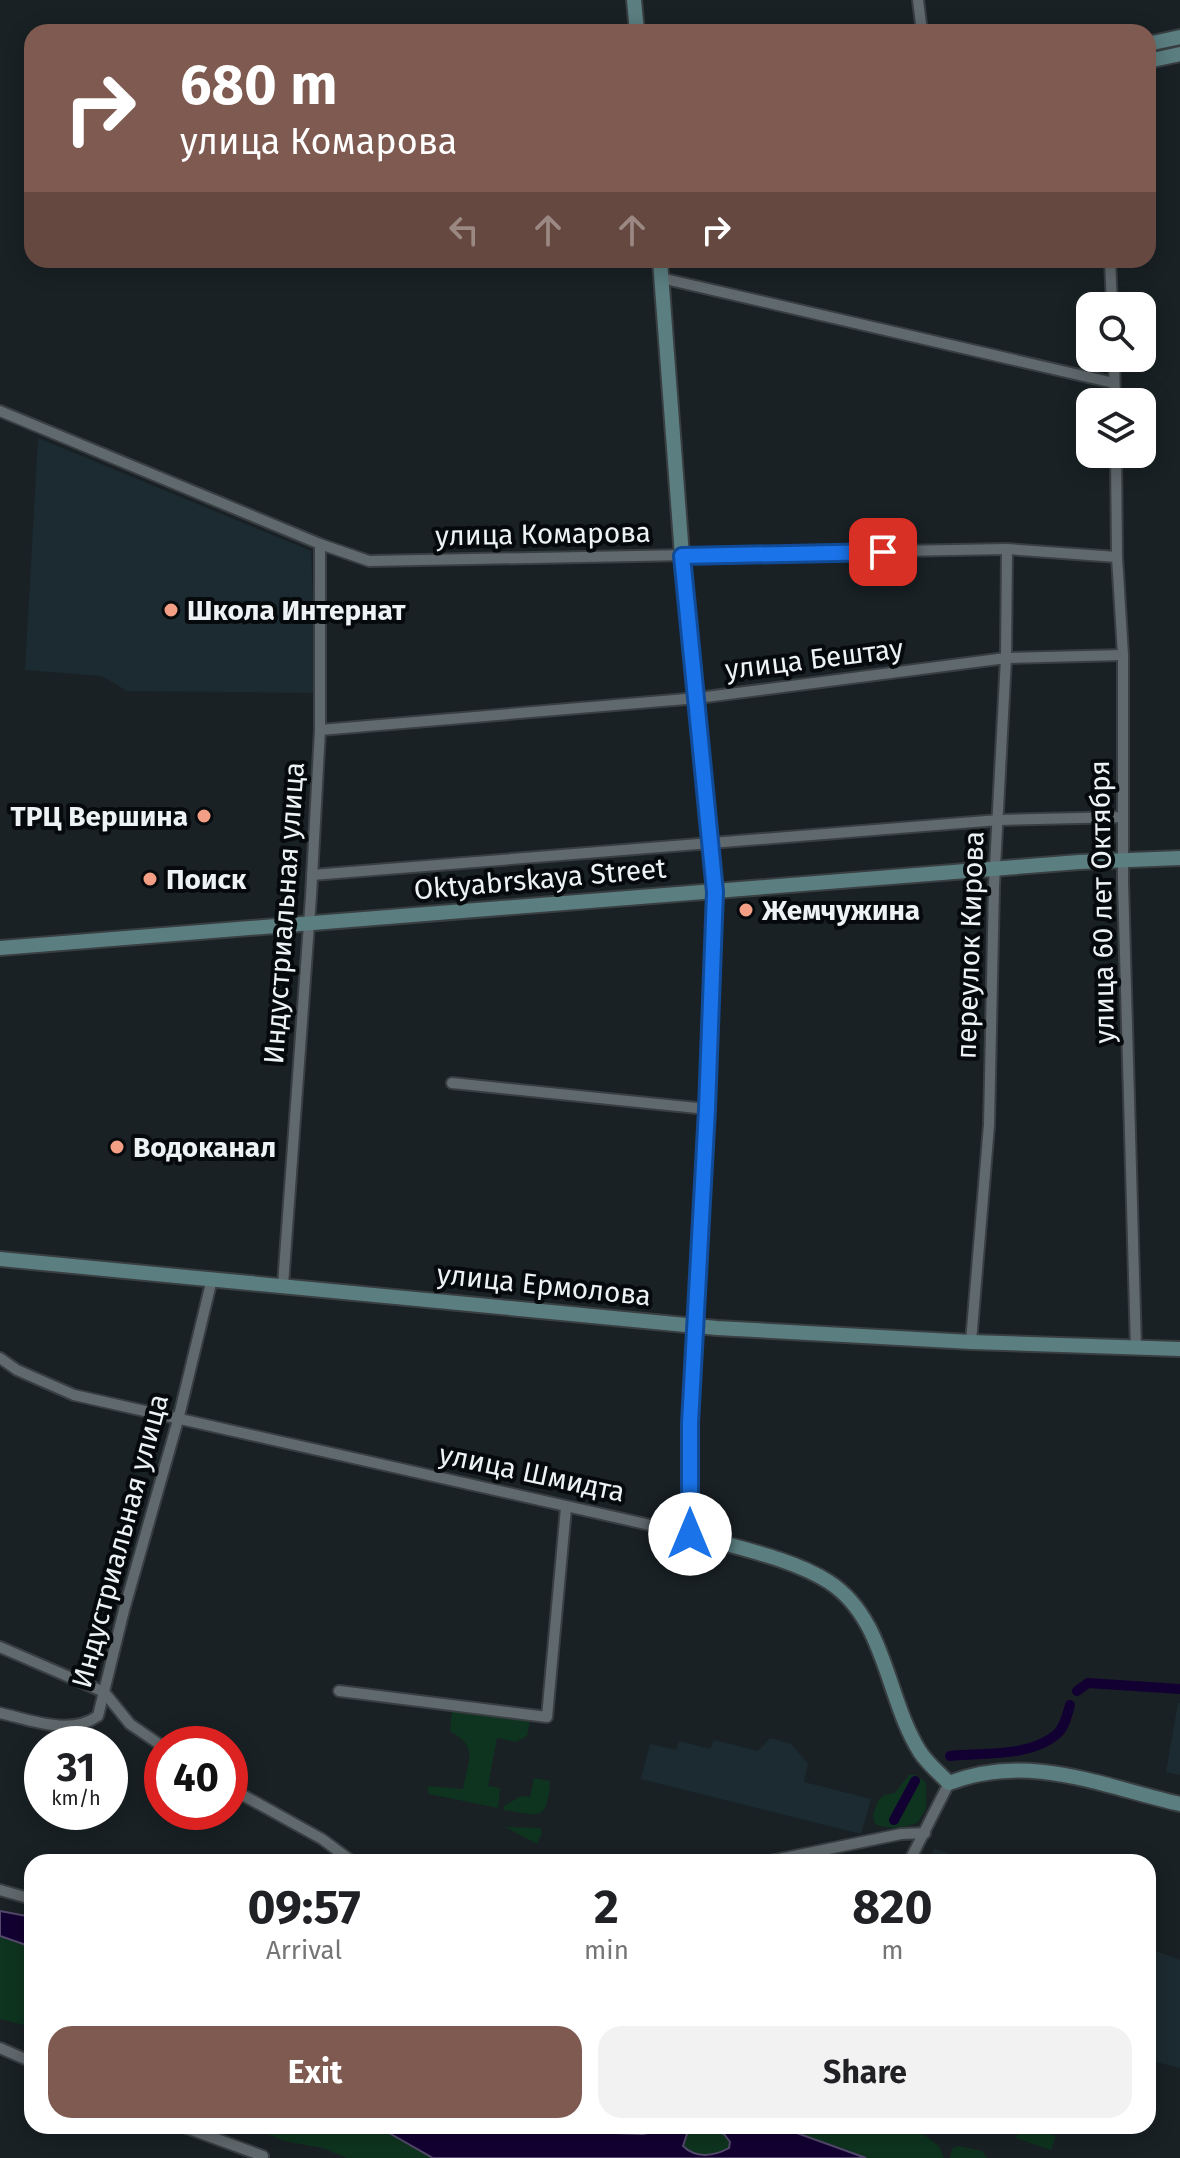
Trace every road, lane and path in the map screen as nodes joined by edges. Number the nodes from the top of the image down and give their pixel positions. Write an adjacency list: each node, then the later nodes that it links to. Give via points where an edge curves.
1 (634, 0): 3 (street)
2 (918, 0): 4 (street)
3 (636, 24)
4 (921, 24)
5 (1180, 37): 6 (street)
6 (1156, 42)
7 (1180, 54): 8 (street)
8 (1156, 59)
9 (660, 268): 11 (street)
10 (1110, 268): 12 (street)
11 (661, 278): 14 (street); 20 (street)
12 (1111, 292)
13 (1114, 372): 14 (street)
14 (1114, 383): 15 (street)
15 (1114, 388)
16 (0, 411): 18 (street, улица Комарова)
17 (1116, 468): 21 (street, улица 60 лет Октября)
18 (320, 544): 20 (street, улица Комарова, via 369,561); 25 (street, Индустриальная улица)
19 (1007, 549): 20 (street, улица Комарова); 21 (street, улица Комарова); 23 (street, переулок Кирова)
20 (682, 556): 24 (street)
21 (1117, 557): 22 (street, улица 60 лет Октября)
22 (1123, 655): 23 (street, улица Бештау); 26 (street, улица 60 лет Октября)
23 (1006, 658): 24 (street, улица Бештау); 27 (street, переулок Кирова)
24 (698, 698): 25 (street, улица Бештау); 28 (street)
25 (320, 730): 32 (street, Индустриальная улица)
26 (1123, 817): 27 (street, Oktyabrskaya Street); 30 (street, улица 60 лет Октября)
27 (999, 820): 28 (street, Oktyabrskaya Street); 31 (street, переулок Кирова)
28 (710, 843): 32 (street, Oktyabrskaya Street); 33 (street)
29 (1180, 858): 30 (street, Oktyabrskaya Street)
30 (1123, 859): 31 (street, Oktyabrskaya Street); 43 (street, улица 60 лет Октября)
31 (997, 869): 33 (street, Oktyabrskaya Street); 42 (street, переулок Кирова, via 989,1125)
32 (312, 875): 34 (street, Индустриальная улица)
33 (715, 892): 34 (street, Oktyabrskaya Street); 37 (street)
34 (309, 924): 35 (street, Oktyabrskaya Street); 40 (street, Индустриальная улица)
35 (0, 948)
36 (452, 1083): 37 (street)
37 (707, 1109): 41 (street)
38 (0, 1259): 39 (street, улица Ермолова)
39 (212, 1279): 40 (street, улица Ермолова); 46 (street, Индустриальная улица)
40 (283, 1285): 41 (street, улица Ермолова)
41 (696, 1326): 42 (street, улица Ермолова); 48 (street)
42 (971, 1342): 43 (street, улица Ермолова)
43 (1136, 1349): 44 (street, улица Ермолова)
44 (1180, 1349)
45 (0, 1358): 46 (street, улица Шмидта, via 74,1395)
46 (178, 1420): 47 (street, улица Шмидта); 51 (street, Индустриальная улица)
47 (566, 1508): 48 (street, улица Шмидта); 50 (street, via 547,1717)
48 (690, 1534): 54 (street, улица Шмидта, via 806,1570 845,1595 874,1639 918,1748)
49 (0, 1647): 51 (street)
50 (339, 1691)
51 (104, 1692): 52 (street, Индустриальная улица, via 98,1716 87,1724 47,1724); 53 (street)
52 (0, 1713)
53 (144, 1734)
54 (949, 1783): 56 (street, via 994,1771 1031,1769); 57 (street)
55 (248, 1798): 58 (street)
56 (1180, 1804)
57 (925, 1833): 59 (street); 60 (street)
58 (342, 1854)
59 (804, 1854)
60 (913, 1854)
61 (0, 1890): 62 (street)
62 (24, 1897)
63 (0, 2048): 64 (street)
64 (24, 2058)
65 (203, 2134): 66 (street)
66 (263, 2156)

